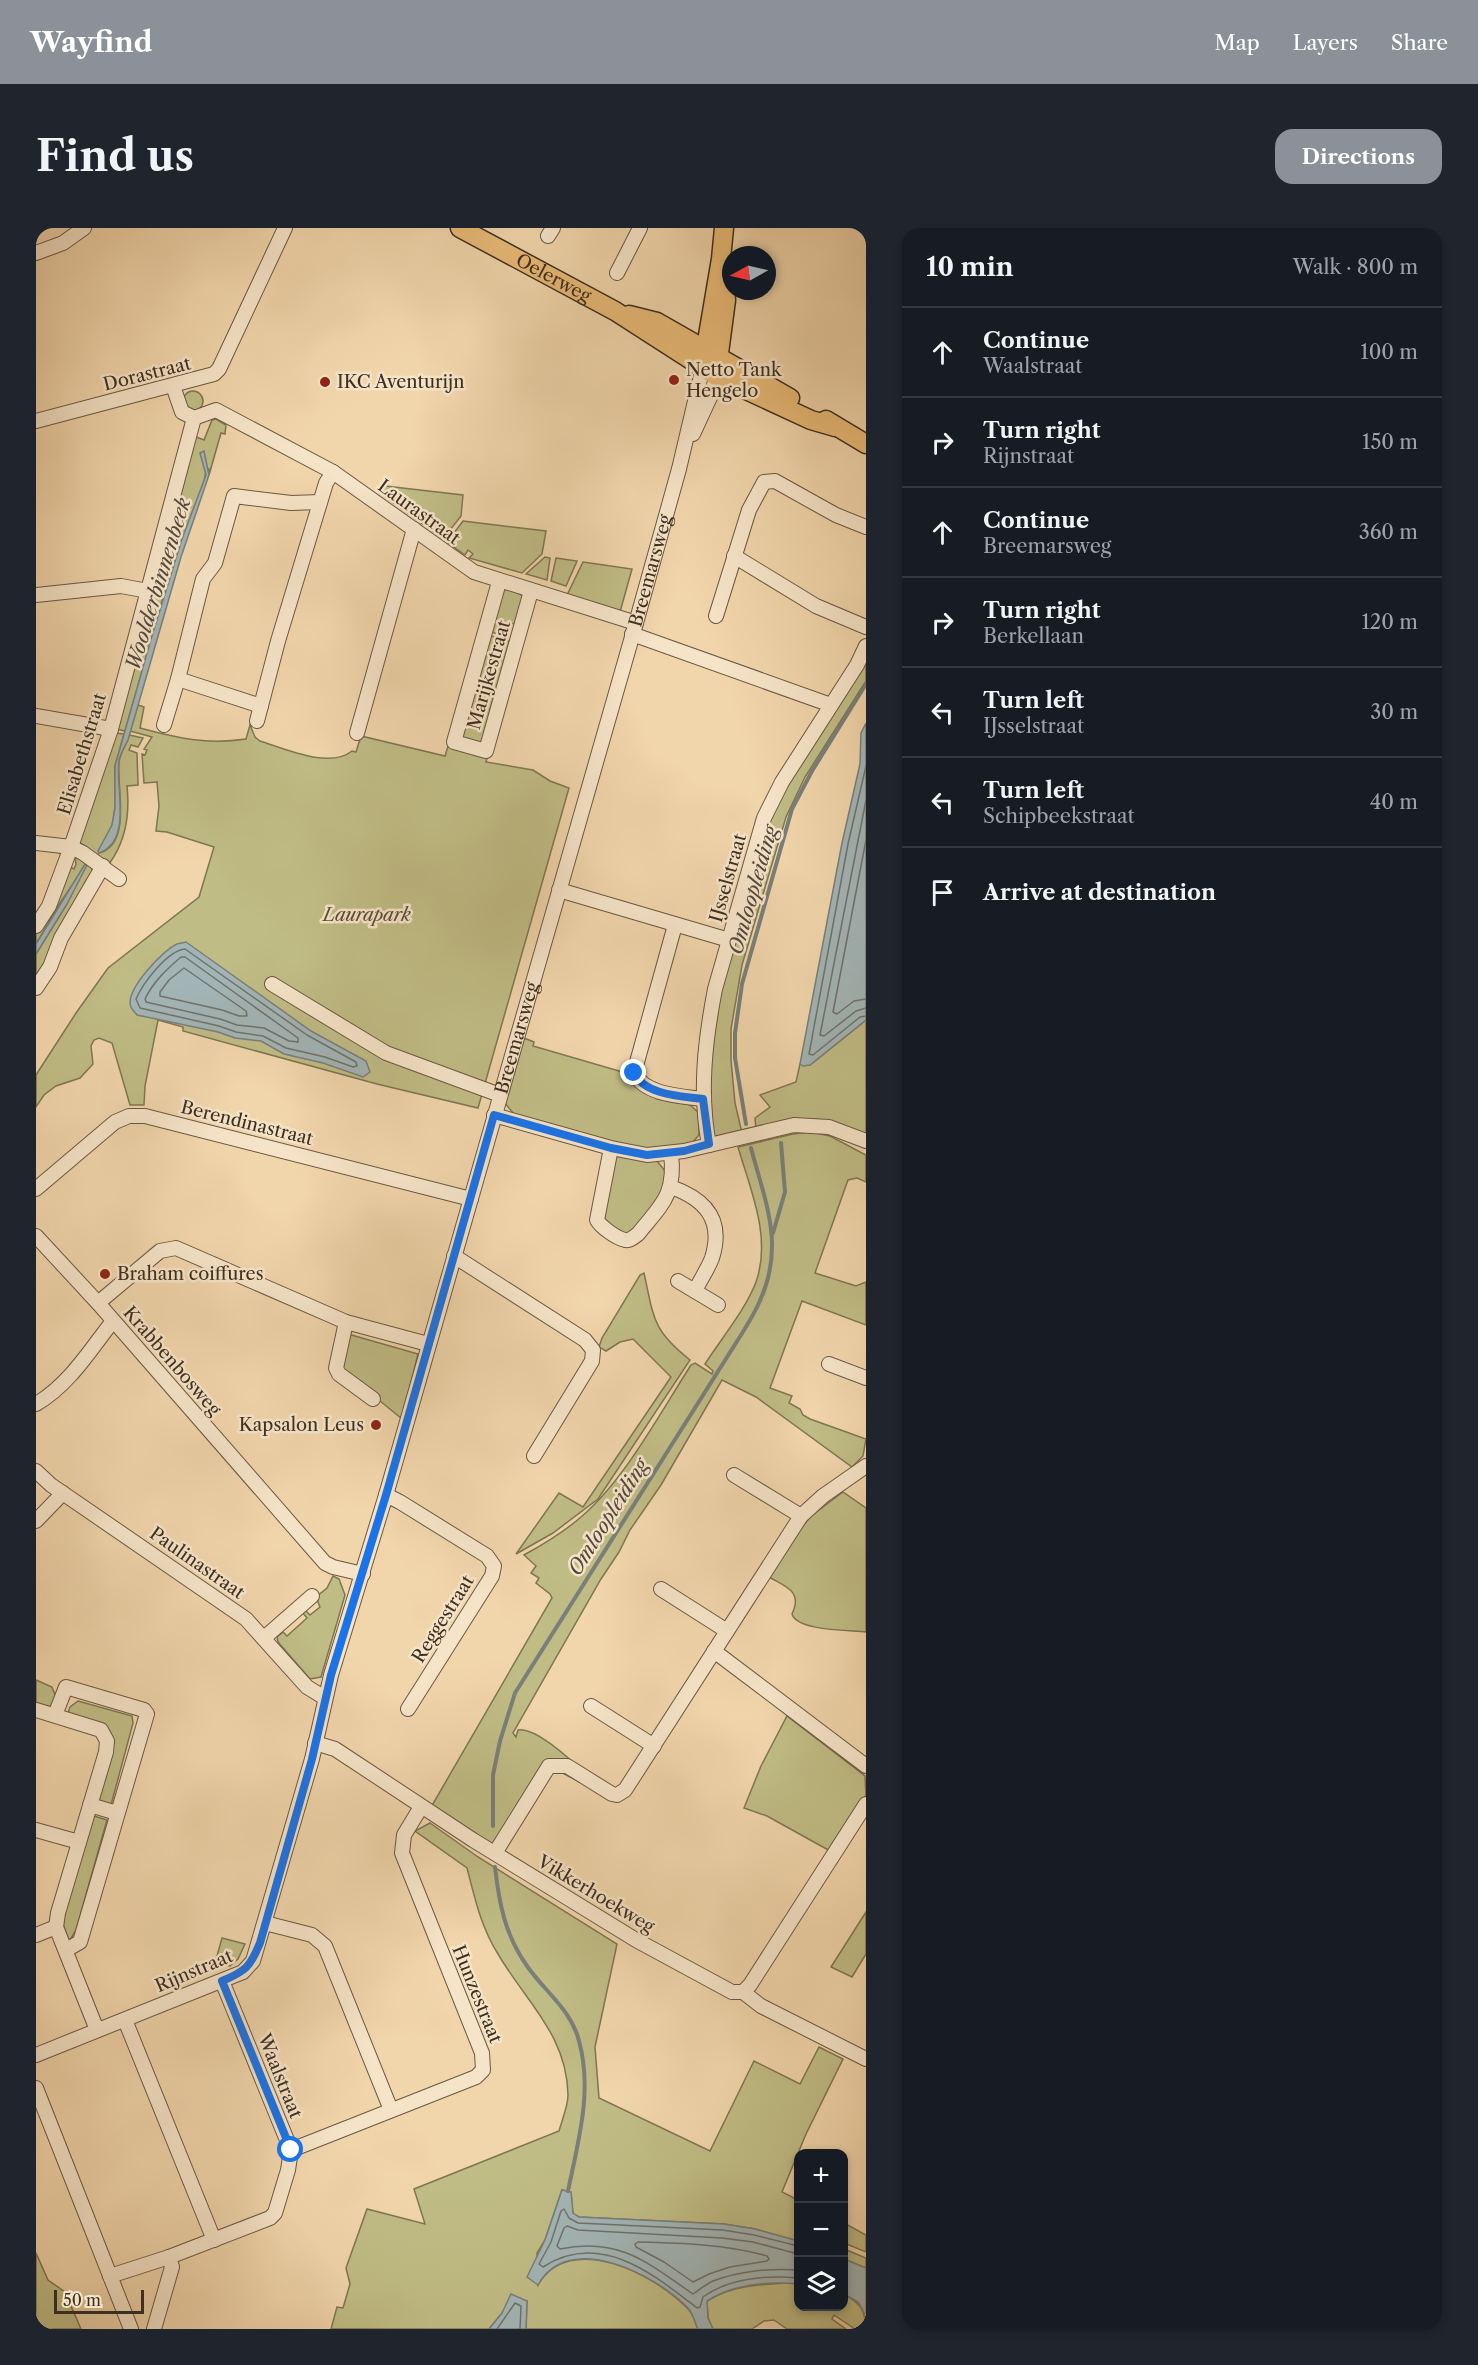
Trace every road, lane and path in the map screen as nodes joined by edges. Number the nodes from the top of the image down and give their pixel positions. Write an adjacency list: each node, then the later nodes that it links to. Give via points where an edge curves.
1 (84, 228): 6 (street, via 63,243)
2 (285, 228): 11 (street, Dorastraat, via 219,369 208,377)
3 (460, 228): 8 (main road, Oelerweg)
4 (640, 228): 7 (street, Oelerweg)
5 (724, 228): 9 (main road, Breemarsweg)
6 (36, 253)
7 (616, 273)
8 (615, 311): 9 (main road, Oelerweg, via 657,322); 10 (main road, Oelerweg)
9 (712, 353): 10 (main road, Breemarsweg); 14 (main road, Oelerweg)
10 (710, 372): 14 (main road, Oelerweg, via 811,420); 27 (street, Breemarsweg)
11 (173, 386): 12 (street, via 182,412); 13 (street, Dorastraat)
12 (194, 418): 16 (street, Laurastraat, via 216,410); 22 (street, Elisabethstraat)
13 (36, 421)
14 (835, 427): 15 (main road)
15 (866, 444)
16 (333, 472): 17 (street); 19 (street, Laurastraat)
17 (320, 502): 29 (street, via 291,503 234,496 215,563 203,579); 31 (street)
18 (866, 527): 20 (street, via 775,481 764,482 749,510)
19 (414, 529): 21 (street, Laurastraat, via 462,566); 36 (street)
20 (734, 556): 25 (street); 26 (street, via 816,606)
21 (499, 582): 23 (street, Laurastraat); 23 (street, Marijkestraat, via 454,741 486,751)
22 (148, 591): 24 (street, via 121,586); 35 (street, Elisabethstraat)
23 (531, 591): 27 (street, Laurastraat)
24 (36, 595)
25 (716, 616)
26 (866, 627)
27 (634, 629): 30 (street, Laurastraat); 41 (street, Breemarsweg)
28 (866, 646): 30 (street, IJsselstraat)
29 (178, 679): 31 (street); 34 (street)
30 (831, 705): 44 (street, IJsselstraat, via 764,818)
31 (261, 706): 33 (street)
32 (36, 716): 35 (street)
33 (257, 721)
34 (164, 725)
35 (111, 729): 38 (street, Elisabethstraat)
36 (357, 732)
37 (36, 843): 38 (street)
38 (71, 847): 39 (street); 43 (street, Elisabethstraat, via 49,906)
39 (103, 866): 40 (street); 46 (street)
40 (119, 879)
41 (559, 890): 42 (street); 47 (street, Breemarsweg)
42 (675, 925): 44 (street); 48 (street, via 634,1073 639,1083 648,1088)
43 (36, 926)
44 (729, 940): 48 (street, IJsselstraat, via 710,1011)
45 (272, 984): 47 (street, via 386,1053)
46 (36, 988)
47 (500, 1095): 49 (street, Breemarsweg)
48 (703, 1099): 51 (street, IJsselstraat)
49 (494, 1115): 52 (street); 56 (street, Breemarsweg)
50 (866, 1141): 51 (street, via 829,1127 794,1125)
51 (709, 1144): 53 (street)
52 (611, 1148): 53 (street, via 647,1155); 54 (street, via 597,1212 600,1225 625,1240 633,1239 666,1199)
53 (671, 1153): 54 (street)
54 (671, 1187): 60 (street, via 698,1199 712,1221 712,1259)
55 (36, 1189): 56 (street, Berendinastraat, via 115,1122 134,1115)
56 (471, 1199): 58 (street, Breemarsweg)
57 (36, 1236): 61 (street, Krabbenbosweg)
58 (454, 1256): 65 (street, Breemarsweg); 70 (street, via 585,1340 593,1350 592,1361)
59 (678, 1281): 60 (street)
60 (695, 1291): 62 (street)
61 (98, 1303): 63 (street, Krabbenbosweg); 64 (street, via 160,1251 176,1248)
62 (718, 1305)
63 (113, 1321): 69 (street, via 65,1382); 78 (street, Krabbenbosweg, via 325,1563)
64 (346, 1322): 65 (street); 68 (street, via 336,1368)
65 (428, 1344): 75 (street, Breemarsweg)
66 (829, 1364): 67 (street)
67 (866, 1378)
68 (373, 1399)
69 (36, 1404)
70 (534, 1456)
71 (866, 1466): 76 (street)
72 (36, 1471): 74 (street, Paulinastraat)
73 (734, 1475): 76 (street)
74 (63, 1493): 77 (street); 82 (street, Paulinastraat, via 239,1614)
75 (386, 1495): 78 (street, Breemarsweg); 86 (street, Reggestraat, via 487,1556 494,1566 492,1576)
76 (801, 1516): 81 (street)
77 (36, 1521)
78 (363, 1574): 84 (street, Breemarsweg)
79 (661, 1589): 81 (street)
80 (312, 1596): 82 (street)
81 (727, 1631): 83 (street)
82 (264, 1638): 84 (street, Paulinastraat, via 307,1687)
83 (714, 1652): 90 (street); 91 (street)
84 (325, 1698): 89 (street, Breemarsweg)
85 (591, 1706): 90 (street)
86 (408, 1709)
87 (36, 1710): 88 (street)
88 (55, 1715): 93 (street, via 105,1734 106,1752); 95 (street, via 66,1687 147,1714)
89 (315, 1743): 94 (street, Vikkerhoekweg, via 335,1749); 99 (street, Rijnstraat)
90 (654, 1746): 98 (street, via 625,1790 617,1795 567,1766 549,1766)
91 (866, 1766)
92 (866, 1804): 104 (street)
93 (90, 1805): 95 (street); 97 (street)
94 (421, 1806): 98 (street, Vikkerhoekweg); 110 (street, Hunzestraat, via 404,1835 402,1853 484,2062 476,2077)
95 (117, 1813): 102 (street, via 80,1942)
96 (36, 1830): 97 (street)
97 (79, 1842): 100 (street)
98 (495, 1853): 104 (street, Vikkerhoekweg, via 636,1940 732,1992)
99 (265, 1923): 103 (street, Rijnstraat, via 253,1961 243,1972); 110 (street, via 312,1935 325,1946)
100 (57, 1927): 101 (street); 102 (street)
101 (36, 1935)
102 (66, 1950): 106 (street)
103 (222, 1981): 105 (street, Rijnstraat); 111 (street, Waalstraat)
104 (743, 1992): 108 (street, Vikkerhoekweg, via 761,2006)
105 (125, 2020): 106 (street, Rijnstraat); 112 (street)
106 (97, 2030): 107 (street, Rijnstraat)
107 (36, 2055)
108 (866, 2059)
109 (36, 2088): 114 (street)
110 (391, 2110): 111 (street, Hunzestraat)
111 (291, 2150): 112 (street, via 275,2213)
112 (214, 2240): 113 (street)
113 (169, 2257): 114 (street); 116 (street, via 172,2267)
114 (110, 2276): 115 (street)
115 (131, 2329)
116 (154, 2329)

